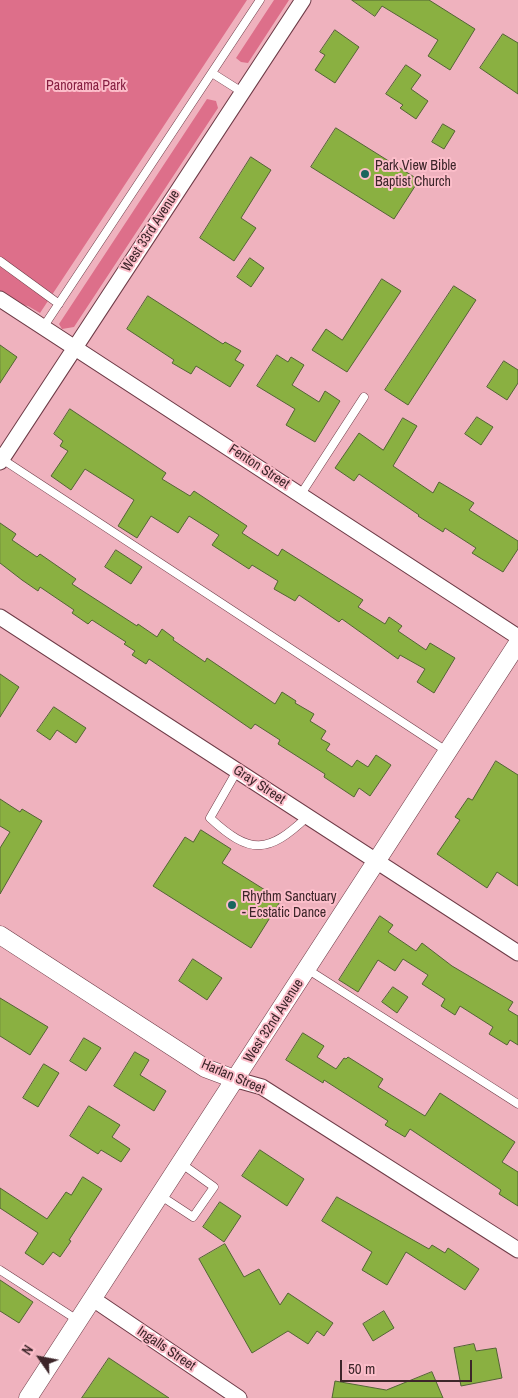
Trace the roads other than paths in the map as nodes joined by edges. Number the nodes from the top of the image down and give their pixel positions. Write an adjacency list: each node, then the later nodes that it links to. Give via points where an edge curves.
1 (260, 0): 3 (lane)
2 (303, 0): 4 (street, West 33rd Avenue)
3 (212, 73): 4 (lane); 7 (lane)
4 (242, 92): 9 (street, West 33rd Avenue)
5 (0, 260): 7 (lane)
6 (0, 299): 8 (street, Fenton Street)
7 (59, 304): 8 (lane)
8 (44, 326): 9 (street, Fenton Street)
9 (76, 346): 11 (street, West 33rd Avenue); 12 (street, Fenton Street)
10 (364, 397): 12 (lane)
11 (1, 461): 16 (lane)
12 (301, 494): 14 (street, Fenton Street)
13 (0, 616): 17 (street, Gray Street)
14 (518, 637)
15 (518, 643): 16 (street, West 32nd Avenue)
16 (448, 752): 19 (street, West 32nd Avenue)
17 (237, 771): 18 (street, Gray Street); 18 (lane, via 210,818 230,837 248,844 267,845 289,834)
18 (306, 817): 19 (street, Gray Street)
19 (376, 862): 21 (street, Gray Street); 22 (street, West 32nd Avenue)
20 (0, 935): 23 (street, Harlan Street, via 205,1068)
21 (518, 953)
22 (307, 969): 23 (street, West 32nd Avenue); 24 (lane)
23 (236, 1080): 25 (street, West 32nd Avenue); 27 (street, Harlan Street, via 262,1087)
24 (518, 1104)
25 (182, 1164): 26 (street, West 32nd Avenue); 26 (lane, via 214,1187 193,1217)
26 (160, 1196): 29 (street, West 32nd Avenue)
27 (518, 1250)
28 (0, 1270): 30 (lane)
29 (92, 1299): 30 (street, West 32nd Avenue); 32 (street, Ingalls Street)
30 (78, 1321): 31 (street, West 32nd Avenue)
31 (28, 1398)
32 (239, 1398)

